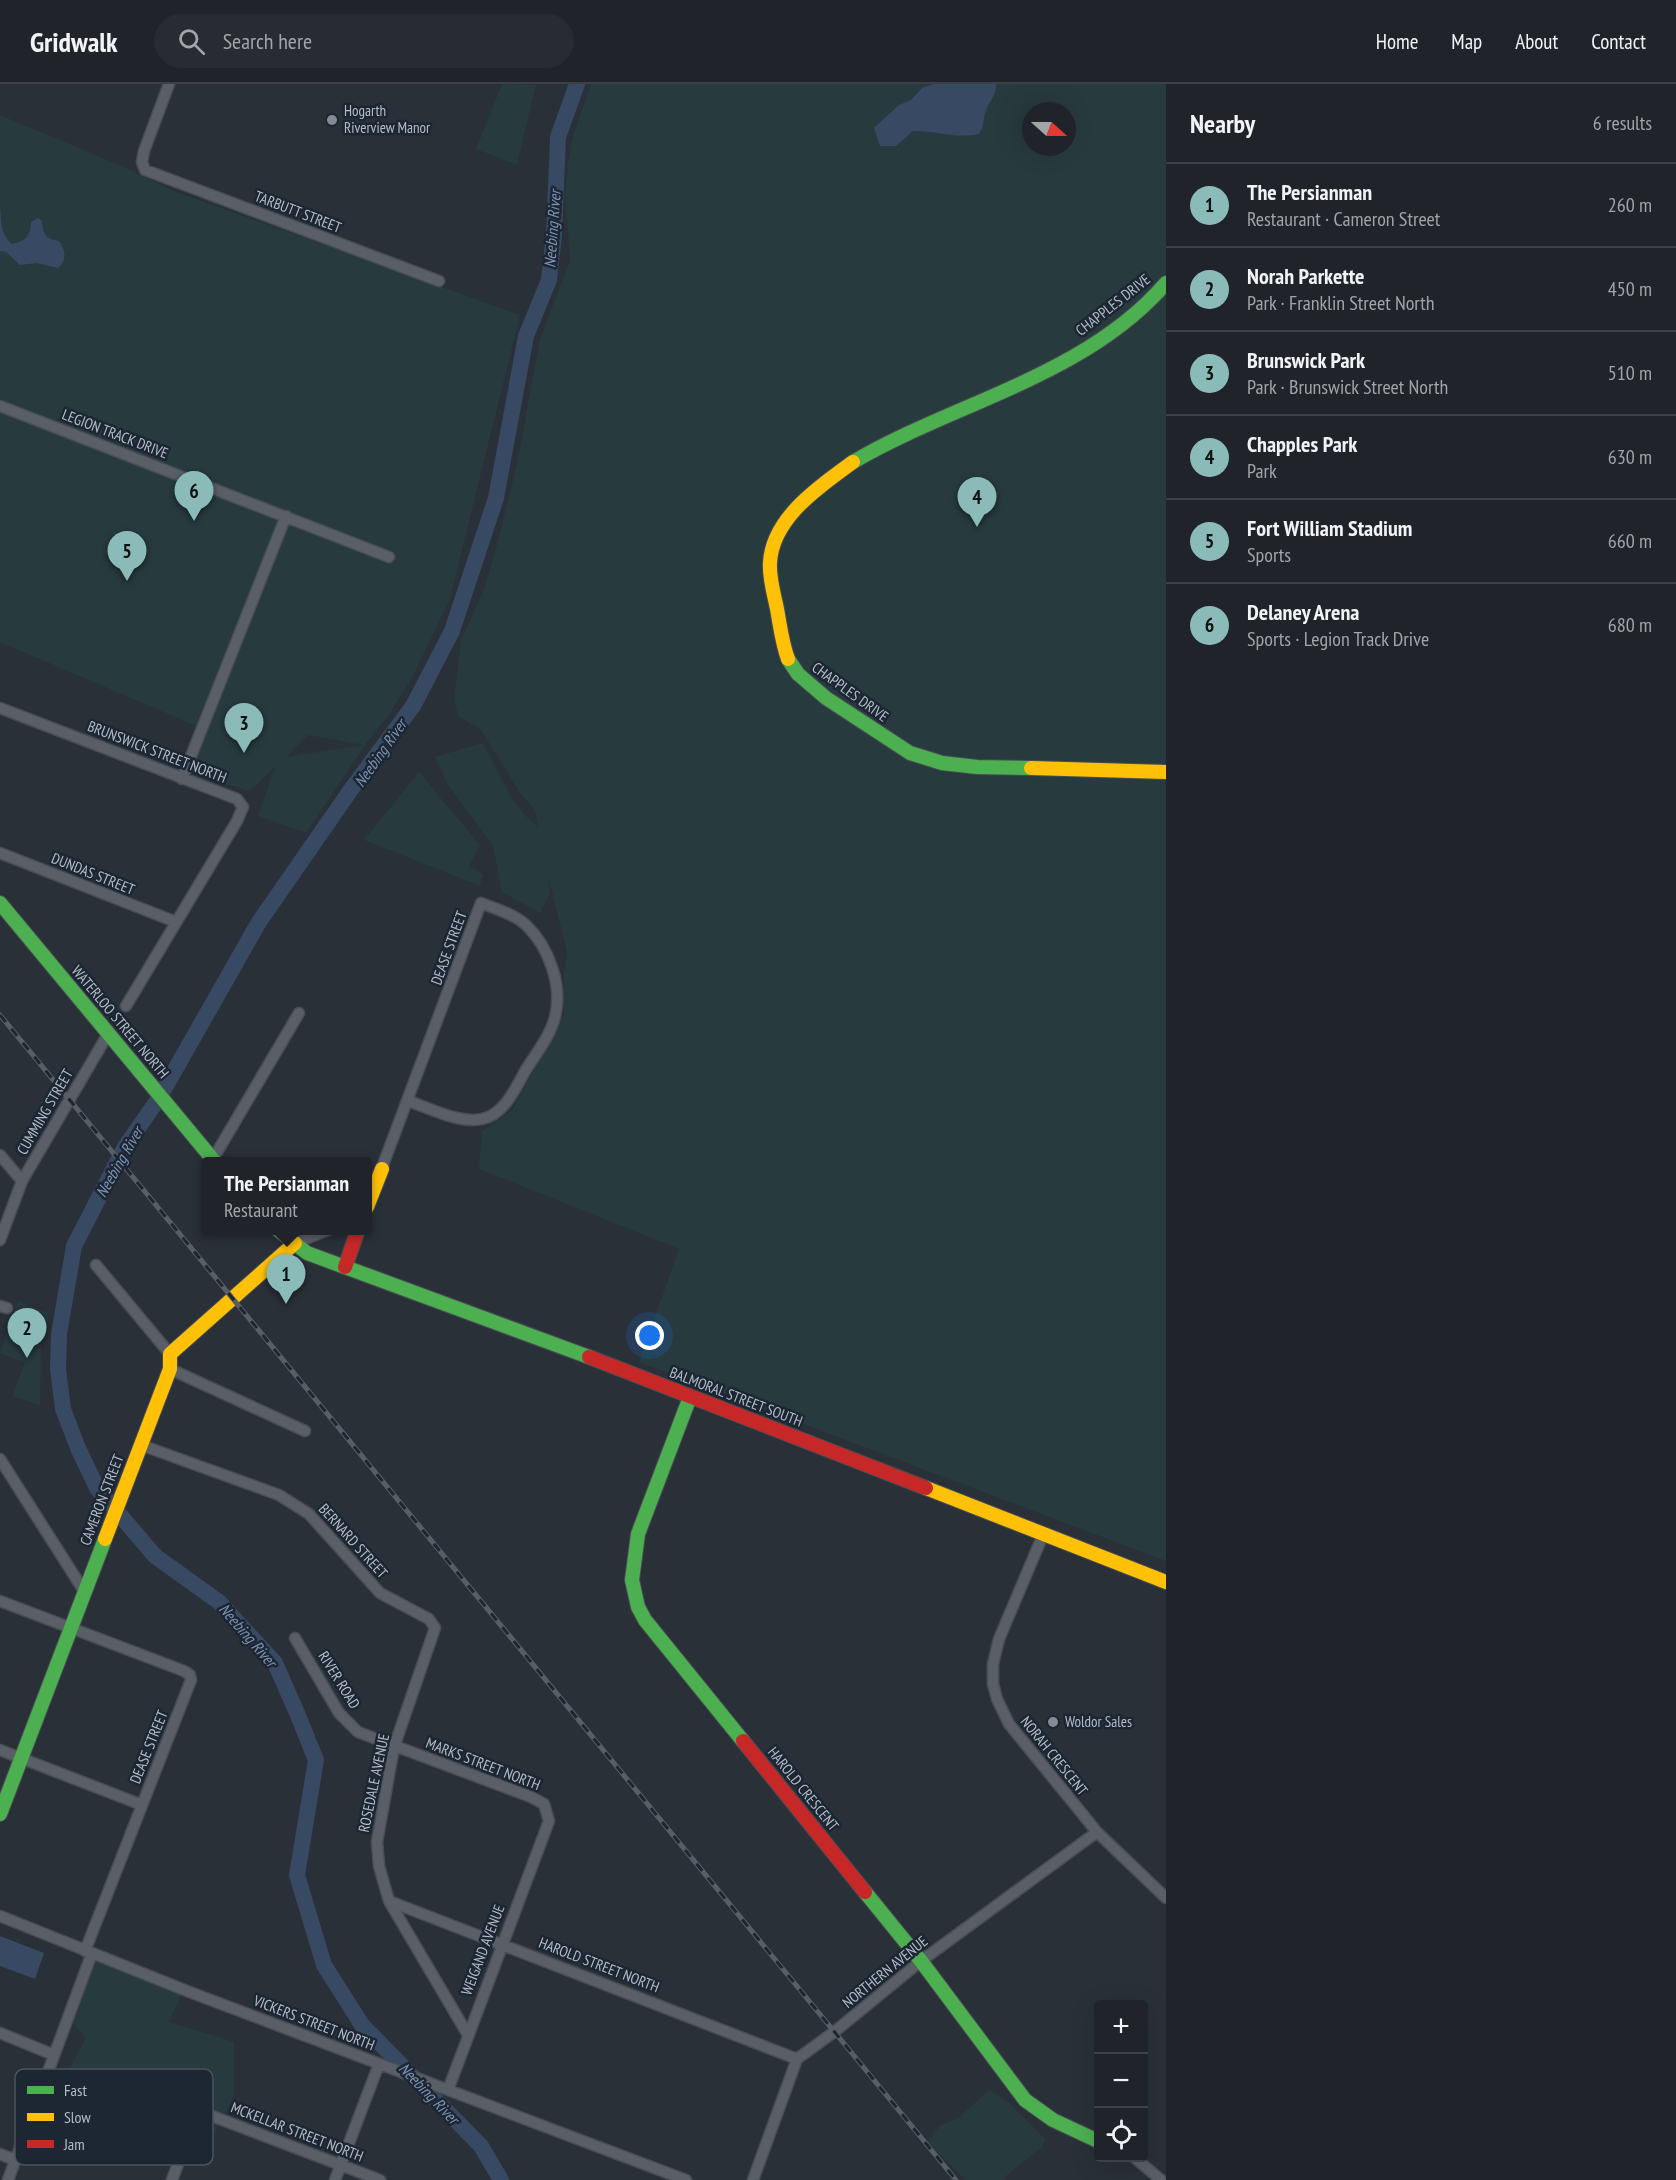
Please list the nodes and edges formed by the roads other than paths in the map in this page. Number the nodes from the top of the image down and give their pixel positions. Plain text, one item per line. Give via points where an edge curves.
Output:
1 (169, 84) edge
2 (439, 281) dead end
3 (1166, 283) edge
4 (0, 406) edge
5 (286, 516) junction
6 (389, 557) dead end
7 (0, 708) edge
8 (1166, 772) edge
9 (182, 779) junction
10 (0, 853) edge
11 (0, 903) edge
12 (176, 922) junction
13 (126, 1006) dead end
14 (299, 1013) dead end
15 (108, 1034) junction
16 (408, 1101) junction
17 (0, 1155) edge
18 (212, 1157) edge
19 (216, 1157) edge
20 (382, 1169) junction
21 (22, 1181) junction
22 (372, 1190) edge
23 (372, 1194) edge
24 (285, 1235) edge
25 (315, 1235) edge
26 (356, 1235) edge
27 (0, 1240) edge
28 (295, 1243) junction
29 (96, 1265) dead end
30 (345, 1267) junction
31 (170, 1354) junction
32 (170, 1369) junction
33 (690, 1397) junction
34 (305, 1431) dead end
35 (141, 1445) junction
36 (0, 1459) edge
37 (1043, 1535) junction
38 (1166, 1582) edge
39 (84, 1592) junction
40 (0, 1601) edge
41 (70, 1628) junction
42 (435, 1628) joint
43 (296, 1638) dead end
44 (394, 1748) junction
45 (0, 1750) edge
46 (21, 1758) junction
47 (142, 1805) junction
48 (0, 1814) edge
49 (549, 1821) joint
50 (1096, 1832) junction
51 (1166, 1898) edge
52 (389, 1901) junction
53 (0, 1916) edge
54 (501, 1944) junction
55 (89, 1952) junction
56 (921, 1961) junction
57 (0, 2033) edge
58 (468, 2035) junction
59 (54, 2055) junction
60 (798, 2059) junction
61 (383, 2065) junction
62 (49, 2069) edge
63 (448, 2090) junction
64 (213, 2116) edge
65 (1094, 2139) edge
66 (0, 2154) edge
67 (15, 2160) joint
68 (1141, 2162) edge
69 (340, 2164) junction
70 (178, 2165) edge
71 (8, 2180) edge
72 (172, 2180) edge
73 (334, 2180) edge
74 (380, 2180) edge
75 (686, 2180) edge
76 (753, 2180) edge
77 (1161, 2180) edge

1 - 2 street, TARBUTT STREET via 144,151 145,170
3 - 8 street, CHAPPLES DRIVE via 1149,301 1078,354 842,469 784,524 769,563 787,657 798,674 826,698 910,753 942,763 977,767
4 - 5 street, LEGION TRACK DRIVE
5 - 6 street, LEGION TRACK DRIVE
5 - 9 street
7 - 9 street, BRUNSWICK STREET NORTH
9 - 12 street, BRUNSWICK STREET NORTH via 237,799 243,807
10 - 12 street, DUNDAS STREET
11 - 15 street, WATERLOO STREET NORTH
12 - 13 street
14 - 19 street
15 - 18 street, WATERLOO STREET NORTH
15 - 21 street, CUMMING STREET
16 - 16 street, DEASE STREET via 461,1119 488,1118 505,1104 544,1040 555,1017 557,993 548,955 525,924 511,915 481,903
16 - 20 street, DEASE STREET
17 - 21 street
20 - 22 street, DEASE STREET
20 - 23 street
21 - 27 street, CUMMING STREET
24 - 28 street
25 - 28 street
26 - 30 street
28 - 30 street, BALMORAL STREET SOUTH via 307,1253
28 - 31 street
29 - 31 street
30 - 33 street, BALMORAL STREET SOUTH
31 - 32 street, CAMERON STREET
32 - 34 street
32 - 35 street, CAMERON STREET
33 - 37 street, BALMORAL STREET SOUTH
33 - 56 street, HAROLD CRESCENT via 638,1534 632,1580 638,1607
35 - 39 street, CAMERON STREET
35 - 42 street, BERNARD STREET via 279,1495 296,1505 309,1514 380,1593 429,1619
36 - 39 street
37 - 38 street, BALMORAL STREET SOUTH
37 - 50 street, NORAH CRESCENT via 999,1639 993,1684 1009,1724
39 - 41 street, CAMERON STREET
40 - 41 street
41 - 46 street, CAMERON STREET
41 - 47 street, DEASE STREET via 190,1675 191,1685
42 - 44 street, ROSEDALE AVENUE
43 - 44 street, RIVER ROAD via 351,1727
44 - 49 street, MARKS STREET NORTH via 531,1797 544,1804
44 - 52 street, ROSEDALE AVENUE via 377,1842
45 - 46 street
46 - 47 street
46 - 48 street, CAMERON STREET
47 - 55 street, DEASE STREET
49 - 54 street, WEIGAND AVENUE
50 - 51 street, NORAH CRESCENT
50 - 56 street, NORTHERN AVENUE
52 - 54 street, HAROLD STREET NORTH
52 - 58 street, ROSEDALE AVENUE
53 - 55 street, VICKERS STREET NORTH
54 - 58 street, WEIGAND AVENUE
54 - 60 street, HAROLD STREET NORTH
55 - 59 street, DEASE STREET
55 - 61 street, VICKERS STREET NORTH
56 - 60 street, NORTHERN AVENUE
56 - 65 street, HAROLD CRESCENT via 1025,2100 1053,2120
57 - 59 street
58 - 63 street, WEIGAND AVENUE
59 - 62 street, DEASE STREET
60 - 76 street
61 - 63 street, VICKERS STREET NORTH
61 - 69 street
63 - 75 street, VICKERS STREET NORTH
64 - 69 street, MCKELLAR STREET NORTH
66 - 67 street
67 - 71 street, DEASE STREET
68 - 77 street
69 - 73 street
69 - 74 street, MCKELLAR STREET NORTH
70 - 72 street, MCKELLAR STREET NORTH

